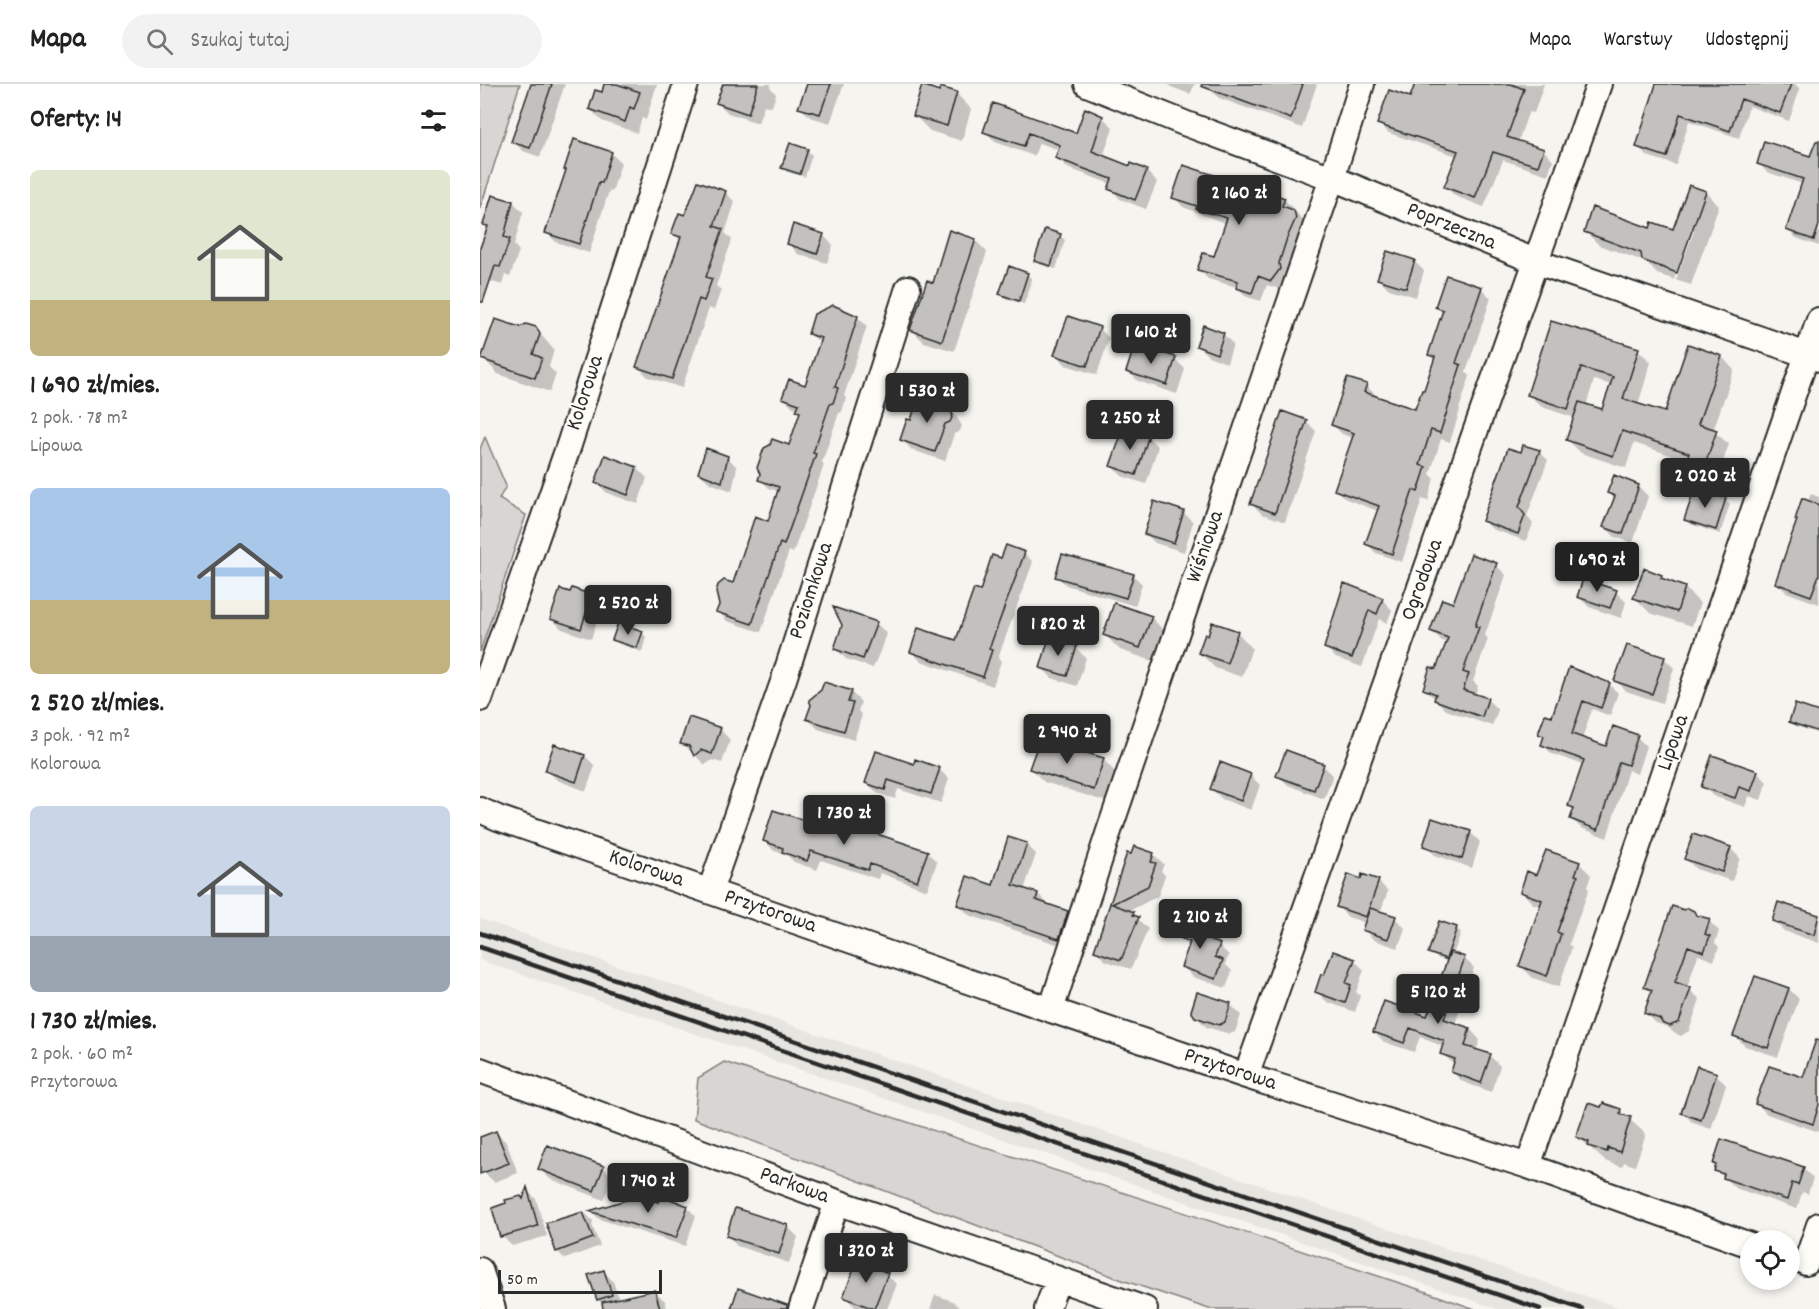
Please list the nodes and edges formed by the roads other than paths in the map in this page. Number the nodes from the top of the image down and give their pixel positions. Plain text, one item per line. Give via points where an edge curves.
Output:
1 (686, 84) edge
2 (1087, 84) edge
3 (1362, 84) edge
4 (1599, 84) edge
5 (1332, 178) junction
6 (1537, 262) junction
7 (908, 288) dead end
8 (1819, 320) edge
9 (1813, 356) edge
10 (480, 699) edge
11 (480, 810) edge
12 (710, 891) junction
13 (1051, 1010) junction
14 (480, 1070) edge
15 (1246, 1076) junction
16 (1528, 1166) junction
17 (837, 1202) junction
18 (1819, 1225) edge
19 (1740, 1241) edge
20 (1805, 1263) edge
21 (480, 1270) edge
22 (1058, 1279) junction
23 (493, 1309) edge
24 (801, 1309) edge
25 (1047, 1309) edge
26 (1145, 1309) edge

1 - 10 street, Kolorowa via 569,445
2 - 5 street, Poprzeczna
3 - 5 street, Wiśniowa
4 - 6 street, Ogrodowa
5 - 6 street, Poprzeczna
5 - 13 street, Wiśniowa
6 - 9 street, Poprzeczna
6 - 15 street, Ogrodowa
7 - 12 street, Poziomkowa via 784,679
8 - 9 street, Lipowa
9 - 16 street, Lipowa
11 - 12 street, Kolorowa
12 - 13 street, Przytorowa
13 - 15 street, Przytorowa
14 - 17 street, Parkowa
15 - 16 street, Przytorowa
16 - 19 street, Przytorowa
17 - 22 street, Parkowa
17 - 24 street
18 - 20 street
21 - 23 street
22 - 25 street
22 - 26 street, Parkowa

